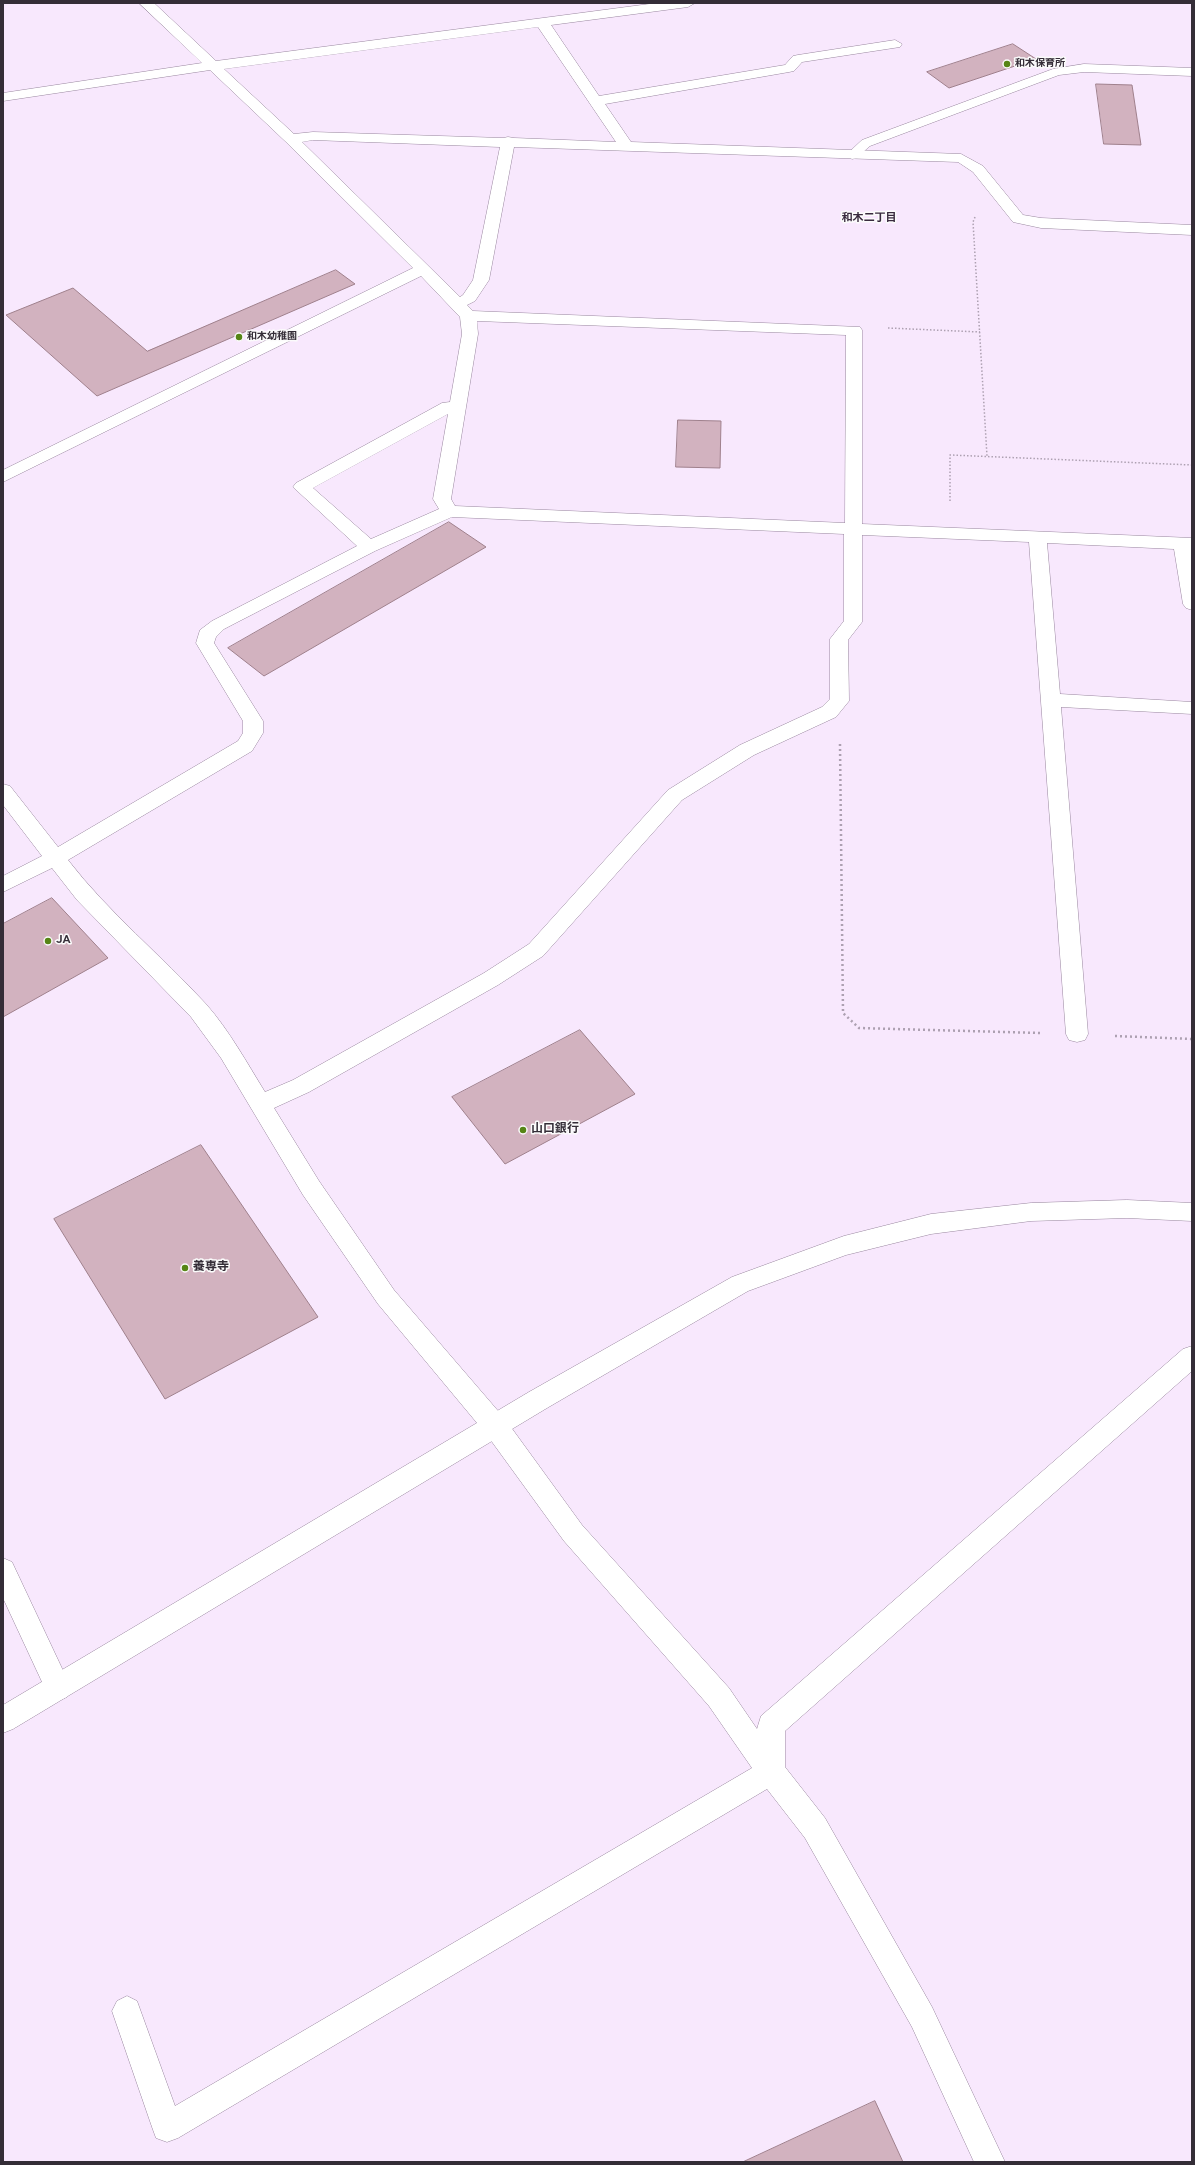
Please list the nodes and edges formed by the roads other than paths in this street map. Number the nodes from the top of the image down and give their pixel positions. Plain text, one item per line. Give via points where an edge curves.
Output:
1 (146, 3) edge
2 (688, 3) edge
3 (542, 22) junction
4 (895, 44) dead end
5 (212, 66) junction
6 (1192, 72) edge
7 (3, 97) edge
8 (595, 101) junction
9 (291, 139) junction
10 (508, 141) junction
11 (627, 146) junction
12 (852, 154) junction
13 (1192, 230) edge
14 (423, 269) junction
15 (463, 310) junction
16 (458, 407) junction
17 (3, 477) edge
18 (449, 510) junction
19 (853, 530) junction
20 (1038, 538) junction
21 (1187, 544) edge
22 (369, 547) junction
23 (1192, 604) edge
24 (1052, 700) junction
25 (1192, 708) edge
26 (3, 791) edge
27 (55, 858) junction
28 (3, 885) edge
29 (1077, 1034) road end
30 (260, 1104) junction
31 (1192, 1212) edge
32 (1192, 1356) edge
33 (496, 1427) junction
34 (3, 1570) edge
35 (58, 1688) junction
36 (3, 1720) edge
37 (771, 1772) junction
38 (127, 2011) dead end
39 (990, 2162) edge

1 - 5 street
2 - 3 street via 562,14
3 - 5 street
3 - 8 street
4 - 8 street via 798,59 789,68
5 - 7 street
5 - 9 street
6 - 12 lane via 1084,68 1057,72 866,143
8 - 11 street
9 - 10 street via 313,136
9 - 14 street
10 - 11 street
10 - 15 street via 482,280
11 - 12 street
12 - 13 street via 961,158 978,169 1018,219 1041,224
14 - 15 street
14 - 17 street
15 - 16 street via 470,334
15 - 19 street via 854,330
16 - 18 street via 442,499
16 - 22 street via 448,407 302,487
18 - 19 street
18 - 22 street via 438,518
19 - 20 street
19 - 30 street via 853,622 839,639 840,701 829,712 747,750 675,795 536,950 491,979 308,1082
20 - 21 street
20 - 24 street
21 - 23 street
22 - 27 street via 218,625 207,634 205,643 253,721 252,733 245,746
24 - 25 street
24 - 29 street
26 - 27 street
27 - 28 street
27 - 30 street via 84,894 199,1011 229,1052
30 - 33 street via 310,1188 386,1297
31 - 33 street via 1127,1209 1031,1212 931,1224 844,1246 740,1284 538,1400
32 - 37 street via 771,1725
33 - 35 street
33 - 37 street via 573,1533 719,1697
34 - 35 street
35 - 36 street
37 - 38 street via 167,2127
37 - 39 street via 815,1828 922,2017

